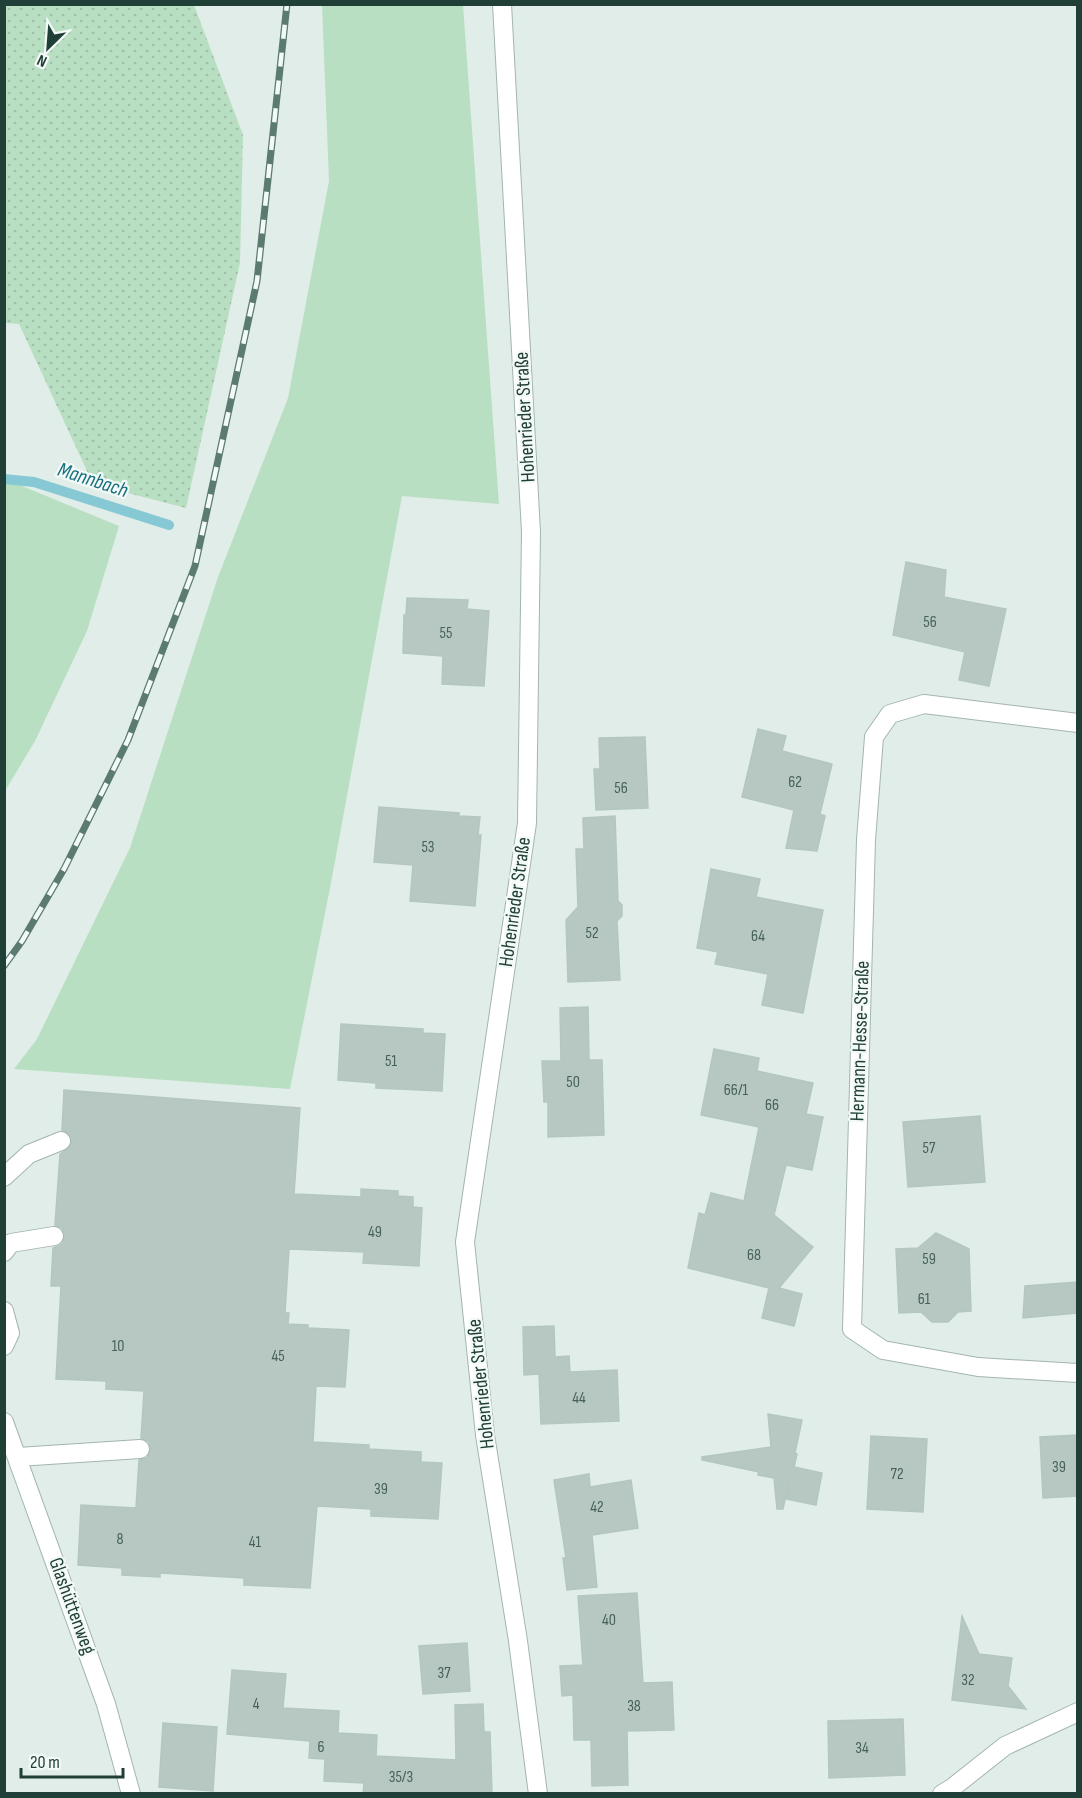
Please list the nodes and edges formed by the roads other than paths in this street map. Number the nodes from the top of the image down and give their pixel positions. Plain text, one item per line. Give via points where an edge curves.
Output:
1 (502, 4) edge
2 (1077, 723) edge
3 (61, 1141) dead end
4 (4, 1177) edge
5 (54, 1236) dead end
6 (4, 1252) edge
7 (4, 1311) edge
8 (4, 1346) edge
9 (1077, 1373) edge
10 (4, 1422) edge
11 (140, 1449) dead end
12 (18, 1456) junction
13 (1077, 1712) edge
14 (949, 1792) edge
15 (131, 1794) edge
16 (538, 1794) edge

1 - 16 street, Hohenrieder Straße via 531,532 527,823 465,1242 485,1435
2 - 9 street, Hermann-Hesse-Straße via 924,704 890,714 874,737 866,840 852,1329 883,1350 893,1352 978,1367
3 - 4 street via 29,1154
5 - 6 street via 11,1243
7 - 8 street via 10,1333
10 - 12 street, Glashüttenweg
11 - 12 street
12 - 15 street, Glashüttenweg via 106,1704
13 - 14 street via 1005,1746

